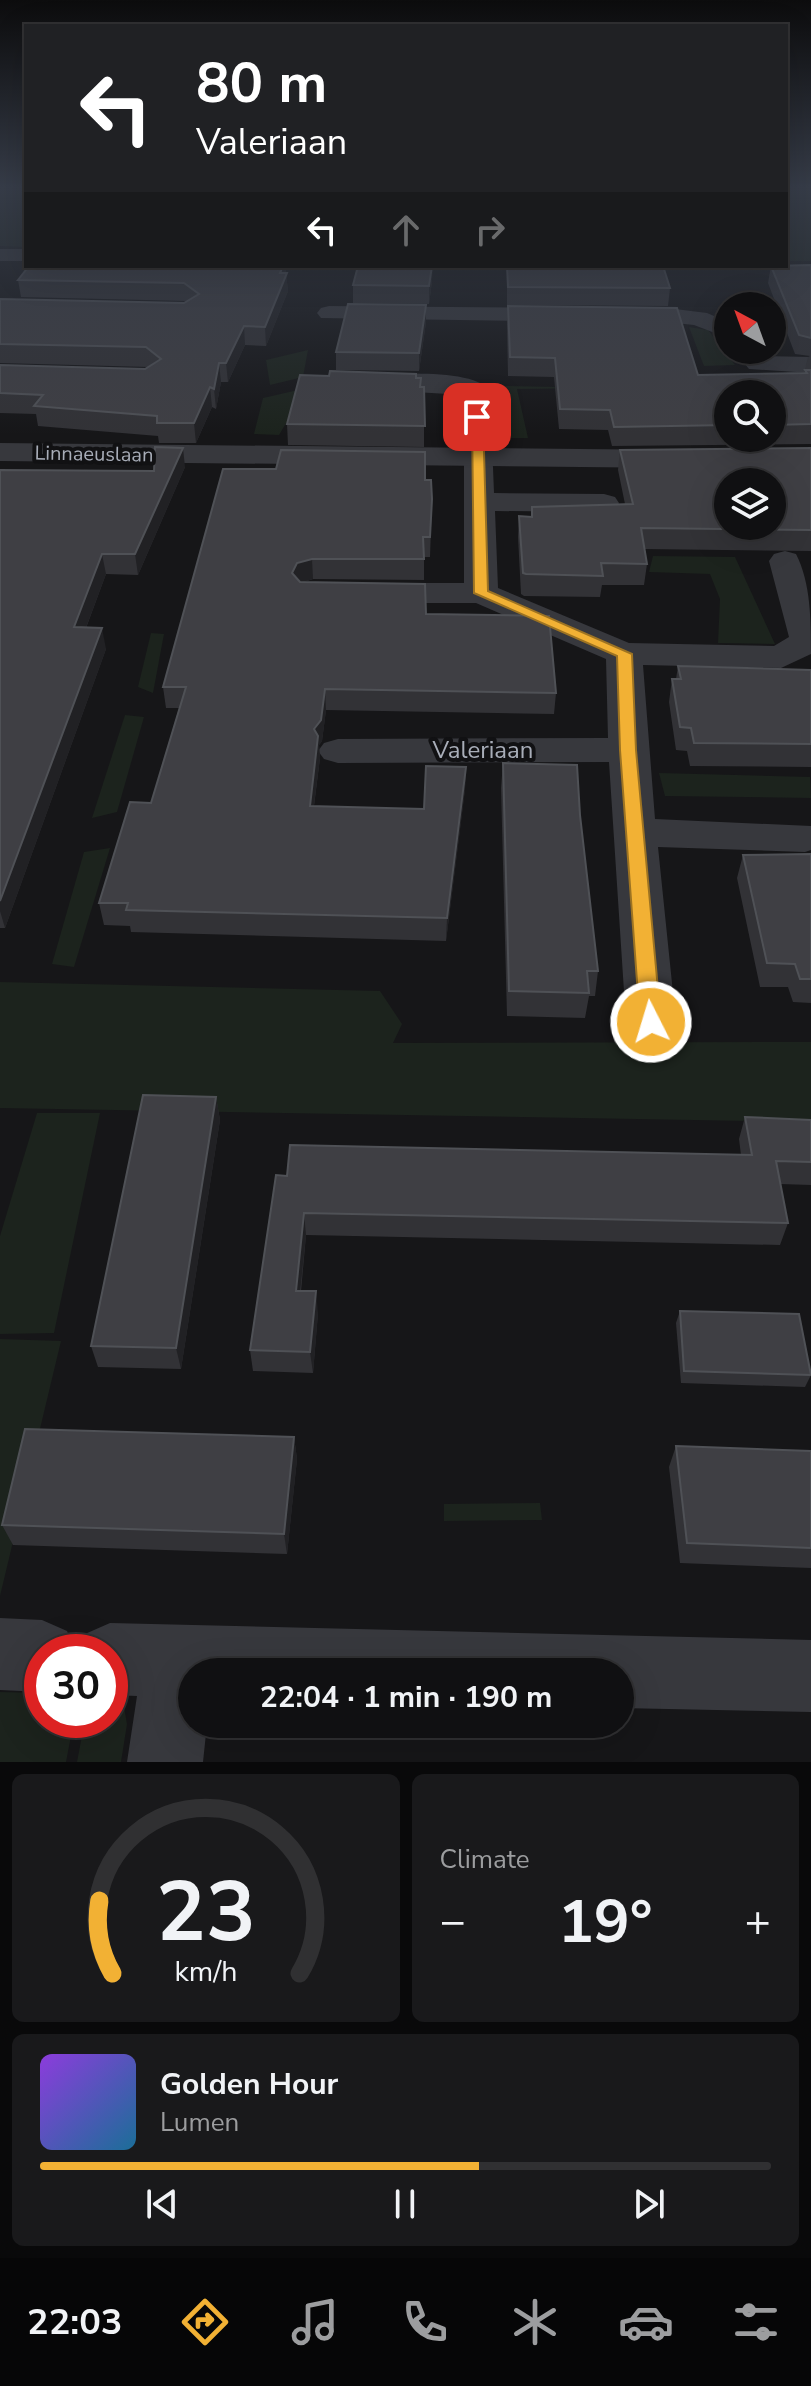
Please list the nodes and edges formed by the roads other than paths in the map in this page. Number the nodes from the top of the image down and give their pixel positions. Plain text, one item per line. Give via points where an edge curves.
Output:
1 (329, 313) dead end
2 (444, 315) junction
3 (714, 325) edge
4 (444, 361) junction
5 (786, 362) edge
6 (811, 365) edge
7 (328, 381) edge
8 (0, 452) edge
9 (705, 459) edge
10 (477, 460) junction
11 (478, 502) junction
12 (604, 503) edge
13 (785, 561) dead end
14 (344, 592) edge
15 (481, 593) junction
16 (624, 654) junction
17 (628, 750) junction
18 (338, 751) dead end
19 (635, 832) junction
20 (805, 838) dead end
21 (651, 1022) dead end
22 (0, 1654) edge
23 (24, 1655) edge
24 (144, 1660) edge
25 (811, 1676) edge
26 (165, 1762) edge

1 - 2 street
2 - 3 street via 675,316
2 - 4 street
4 - 7 street
4 - 10 street via 460,384 477,391
5 - 6 street
8 - 10 street, Linnaeuslaan
9 - 10 street, Linnaeuslaan
10 - 11 street
11 - 12 street
11 - 15 street
13 - 16 street via 808,641 781,657
14 - 15 street
15 - 16 street
16 - 17 street
17 - 18 street, Valeriaan
17 - 19 street
19 - 20 street
19 - 21 street
22 - 23 street
24 - 25 street
24 - 26 street

